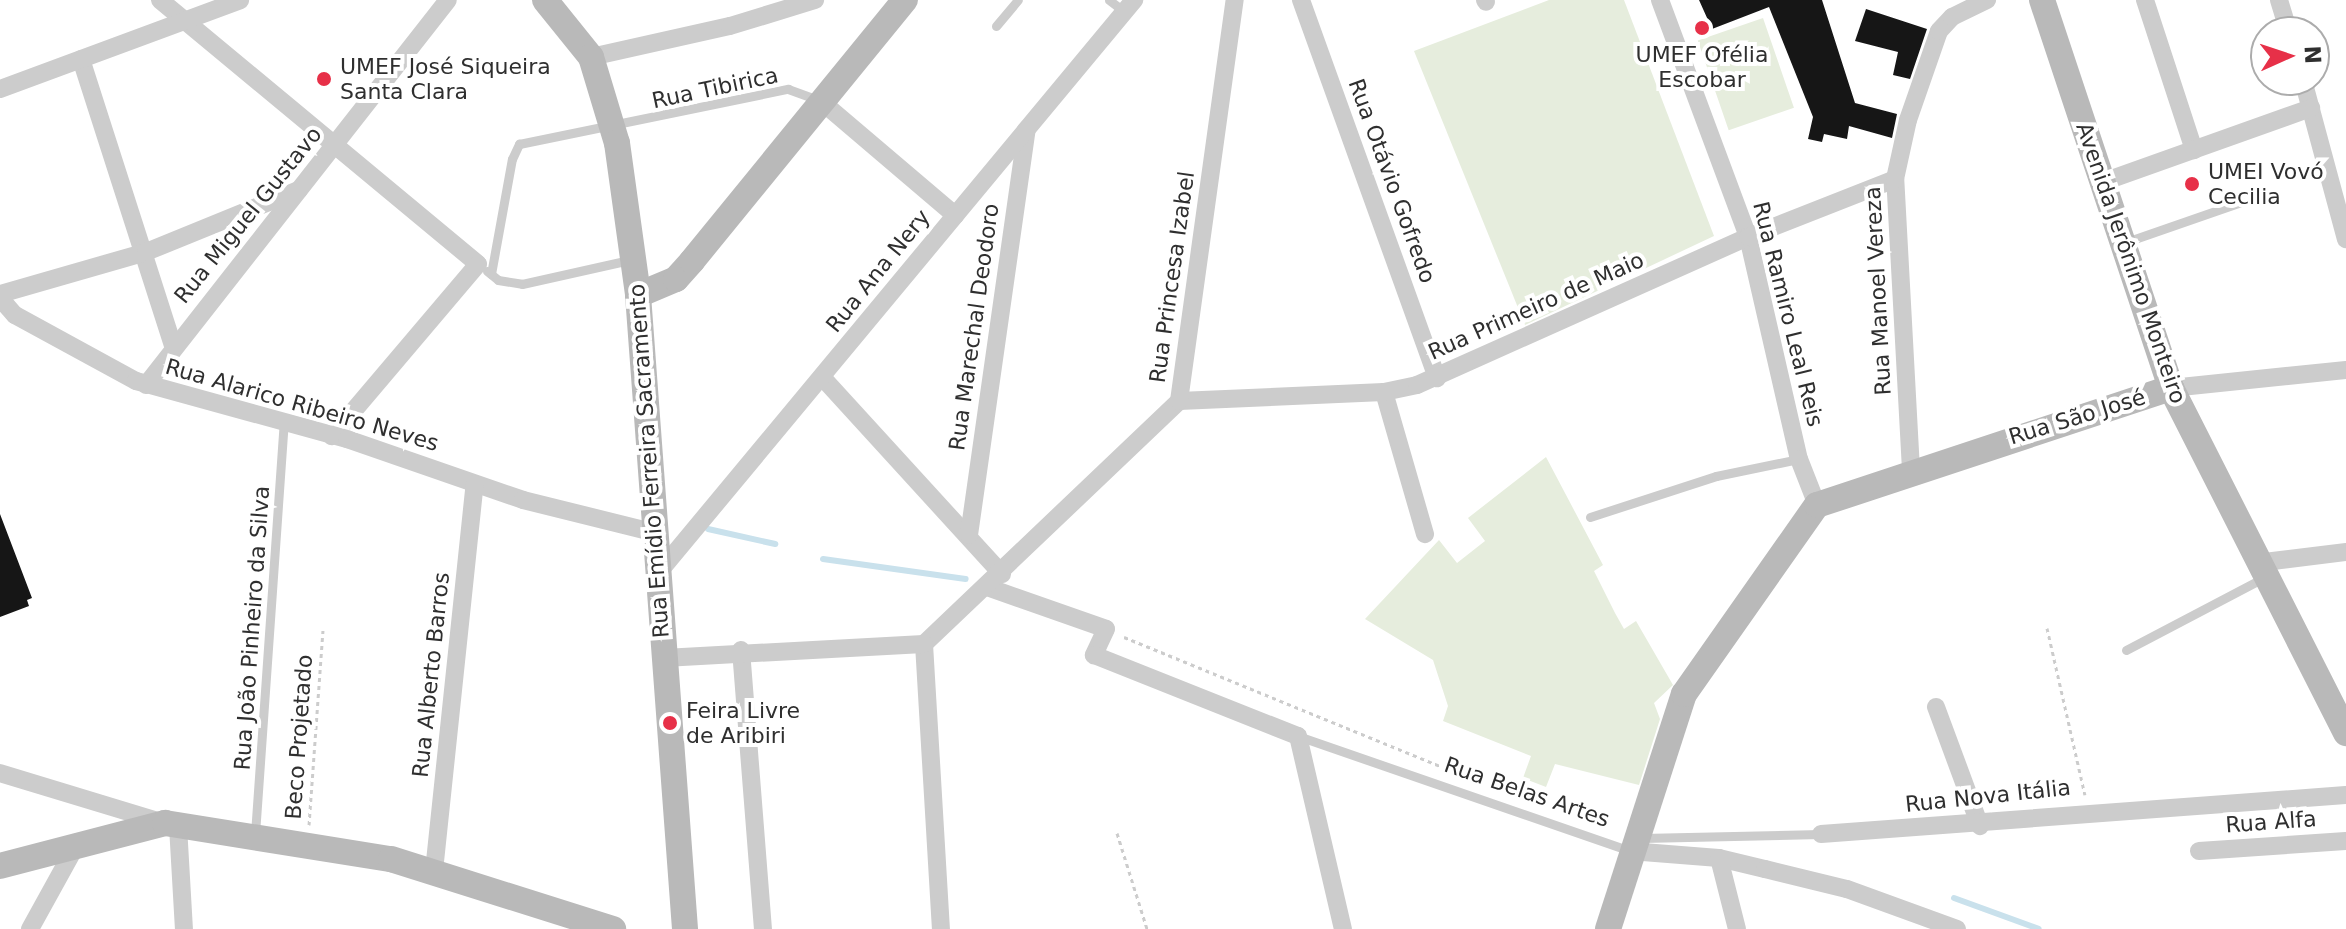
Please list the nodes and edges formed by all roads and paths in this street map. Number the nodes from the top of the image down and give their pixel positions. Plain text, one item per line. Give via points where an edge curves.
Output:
1 (160, 0) edge
2 (240, 0) edge
3 (448, 0) edge
4 (815, 0) edge
5 (905, 0) edge
6 (1018, 0) edge
7 (1109, 0) edge
8 (1235, 0) edge
9 (1301, 0) edge
10 (1660, 0) edge
11 (1987, 0) edge
12 (2042, 0) edge
13 (2145, 0) edge
14 (552, 3) edge
15 (1130, 6) edge
16 (184, 23) junction
17 (996, 26) dead end
18 (591, 57) junction
19 (81, 59) junction
20 (0, 89) edge
21 (2308, 96) edge
22 (822, 102) junction
23 (2311, 108) junction
24 (1027, 126) junction
25 (614, 128) junction
26 (334, 149) junction
27 (2194, 150) junction
28 (1895, 179) junction
29 (2103, 182) junction
30 (301, 189) junction
31 (2241, 202) dead end
32 (955, 215) junction
33 (1748, 237) junction
34 (2346, 239) edge
35 (2123, 243) junction
36 (146, 252) junction
37 (633, 259) junction
38 (484, 269) junction
39 (638, 295) junction
40 (0, 296) edge
41 (173, 345) junction
42 (2346, 370) edge
43 (822, 377) junction
44 (1437, 378) junction
45 (146, 385) junction
46 (2171, 388) junction
47 (1384, 392) junction
48 (1179, 401) junction
49 (284, 422) junction
50 (332, 436) junction
51 (1799, 459) junction
52 (1911, 470) junction
53 (475, 484) junction
54 (1817, 505) junction
55 (1590, 517) dead end
56 (656, 533) junction
57 (1425, 534) dead end
58 (969, 535) junction
59 (2346, 552) edge
60 (2259, 570) junction
61 (659, 572) junction
62 (1002, 574) junction
63 (987, 587) junction
64 (2047, 628) dead end
65 (1106, 629) junction
66 (323, 631) dead end
67 (924, 644) junction
68 (741, 650) junction
69 (2126, 650) dead end
70 (664, 658) junction
71 (1936, 707) dead end
72 (2346, 732) edge
73 (1298, 736) junction
74 (0, 773) edge
75 (1484, 784) dead end
76 (2346, 795) edge
77 (2089, 810) junction
78 (172, 824) junction
79 (1980, 826) junction
80 (1117, 833) dead end
81 (1821, 834) joint
82 (255, 837) junction
83 (2346, 841) edge
84 (77, 844) junction
85 (307, 844) junction
86 (1632, 845) junction
87 (2199, 851) dead end
88 (1719, 858) junction
89 (0, 866) edge
90 (434, 871) junction
91 (30, 929) edge
92 (184, 929) edge
93 (613, 929) edge
94 (685, 929) edge
95 (763, 929) edge
96 (941, 929) edge
97 (1147, 929) edge
98 (1343, 929) edge
99 (1608, 929) edge
100 (1737, 929) edge
101 (1957, 929) edge

1 - 16 street
2 - 16 street
3 - 26 street, Rua Miguel Gustavo
4 - 18 street via 730,26
5 - 22 street
6 - 17 lane
7 - 15 lane
8 - 48 street, Rua Princesa Izabel
9 - 44 street, Rua Otávio Gofredo
10 - 33 street, Rua Ramiro Leal Reis
11 - 28 street, Rua Manoel Vereza via 1960,11 1939,31 1908,120
12 - 29 street, Avenida Jerônimo Monteiro
13 - 27 street
14 - 18 street, Rua Emídio Ferreira Sacramento
15 - 24 street, Rua Ana Nery
16 - 19 street
16 - 26 street
18 - 25 street, Rua Emídio Ferreira Sacramento
19 - 20 street
19 - 36 street
21 - 23 street
22 - 25 lane, Rua Tibirica via 788,89
22 - 32 street
22 - 39 street via 676,279
23 - 27 street
23 - 34 street
24 - 32 street, Rua Ana Nery
24 - 58 street, Rua Marechal Deodoro
25 - 37 street, Rua Emídio Ferreira Sacramento
25 - 38 lane, Rua Tibirica via 527,141 515,148
26 - 30 street, Rua Miguel Gustavo
26 - 38 street
27 - 29 street
28 - 33 street, Rua Primeiro de Maio
28 - 52 street, Rua Manoel Vereza
29 - 35 street, Avenida Jerônimo Monteiro
30 - 36 street
30 - 41 street, Rua Miguel Gustavo
31 - 35 lane
32 - 43 street, Rua Ana Nery
33 - 44 street, Rua Primeiro de Maio
33 - 51 street, Rua Ramiro Leal Reis
35 - 46 street, Avenida Jerônimo Monteiro
36 - 40 street
36 - 41 street
37 - 38 lane via 522,284
37 - 39 street, Rua Emídio Ferreira Sacramento
38 - 50 street
39 - 56 street, Rua Emídio Ferreira Sacramento
40 - 45 street, Rua Alarico Ribeiro Neves via 15,315
41 - 45 street, Rua Miguel Gustavo
42 - 46 street, Rua São José
43 - 58 street
43 - 61 street, Rua Ana Nery
44 - 47 street, Rua Primeiro de Maio
45 - 49 street, Rua Alarico Ribeiro Neves
46 - 52 street, Rua São José
46 - 60 street, Avenida Jerônimo Monteiro
47 - 48 street, Rua Primeiro de Maio
47 - 57 street
48 - 62 street, Rua Princesa Izabel
49 - 50 street, Rua Alarico Ribeiro Neves
49 - 82 lane, Rua João Pinheiro da Silva
50 - 53 street, Rua Alarico Ribeiro Neves
51 - 54 street, Rua Ramiro Leal Reis
51 - 55 lane via 1716,476
52 - 54 street, Rua São José
53 - 56 street, Rua Alarico Ribeiro Neves
53 - 90 street, Rua Alberto Barros
54 - 86 street via 1684,694
56 - 61 street, Rua Emídio Ferreira Sacramento
58 - 62 street
59 - 60 street
60 - 69 lane
60 - 72 street, Avenida Jerônimo Monteiro
61 - 70 street, Rua Emídio Ferreira Sacramento
62 - 63 street, Rua Princesa Izabel
63 - 65 street
63 - 67 street, Rua Princesa Izabel
64 - 77 path
65 - 73 street, Rua Belas Artes via 1094,655
65 - 75 path, Rua Belas Artes
66 - 85 path, Beco Projetado
67 - 68 street
67 - 96 street
68 - 70 street
68 - 95 street
70 - 94 street, Rua Emídio Ferreira Sacramento
71 - 79 street
73 - 86 lane, Rua Belas Artes
73 - 98 street
74 - 78 street
76 - 77 street, Rua Nova Itália
77 - 79 street, Rua Nova Itália
78 - 82 street
78 - 84 street
78 - 92 street
79 - 81 street, Rua Nova Itália
80 - 97 path
81 - 86 lane, Rua Nova Itália
82 - 85 street
83 - 87 street, Rua Alfa
84 - 89 street
84 - 91 street
85 - 90 street
86 - 88 street, Rua Belas Artes
86 - 99 street
88 - 100 street
88 - 101 street, Rua Belas Artes via 1847,889
90 - 93 street

